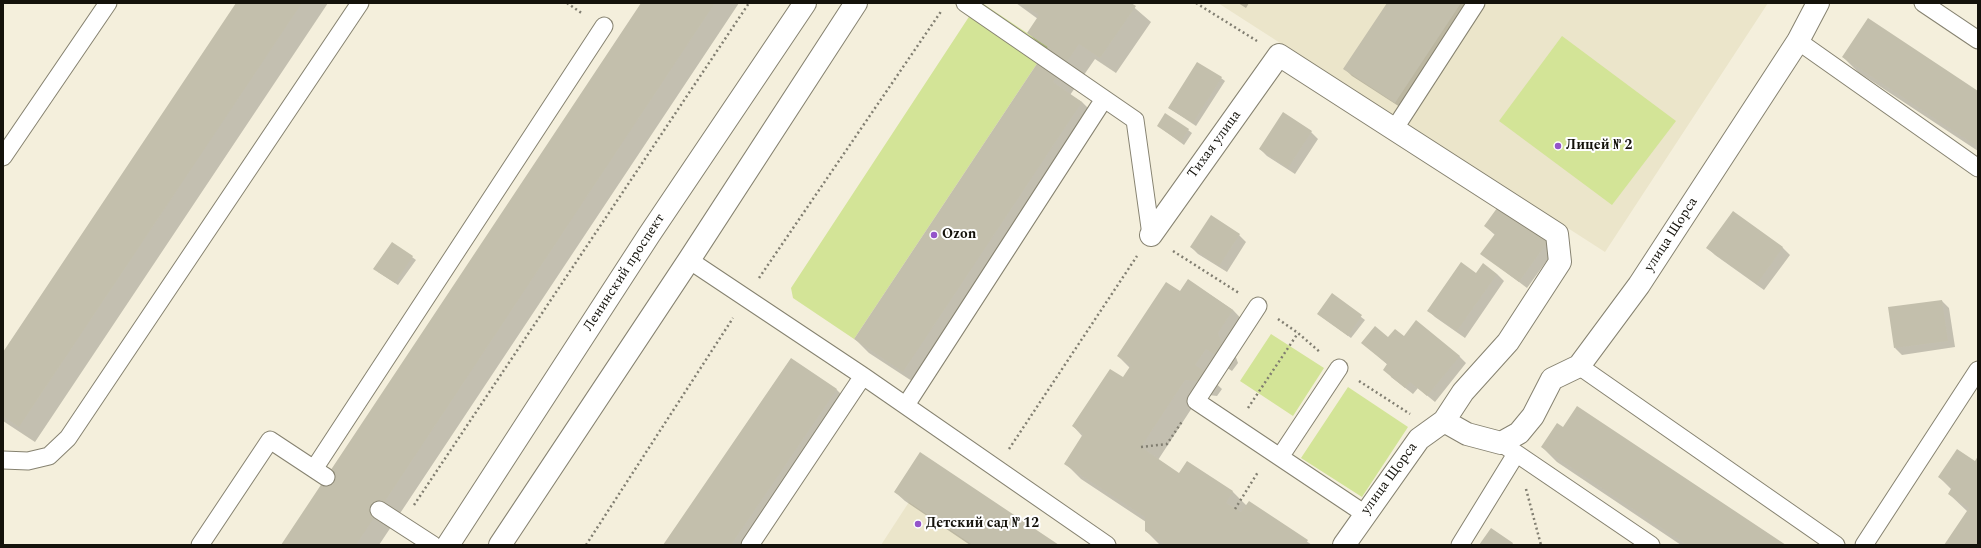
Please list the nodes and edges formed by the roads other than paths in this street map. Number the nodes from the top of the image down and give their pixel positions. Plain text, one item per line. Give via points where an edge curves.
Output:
1 (108, 3) edge
2 (360, 3) edge
3 (805, 3) edge
4 (856, 3) edge
5 (965, 3) edge
6 (1476, 3) edge
7 (1818, 3) edge
8 (1923, 3) edge
9 (596, 22) road end
10 (1978, 40) edge
11 (1798, 41) junction
12 (1104, 99) junction
13 (27, 122) junction
14 (1395, 128) junction
15 (3, 145) edge
16 (3, 158) edge
17 (1978, 168) edge
18 (1151, 234) joint
19 (689, 260) junction
20 (1258, 306) road end
21 (1579, 366) junction
22 (1339, 368) road end
23 (1978, 370) edge
24 (863, 376) junction
25 (906, 405) junction
26 (1438, 425) junction
27 (1508, 448) junction
28 (1276, 454) junction
29 (3, 460) edge
30 (379, 510) dead end
31 (1365, 514) junction
32 (200, 545) edge
33 (433, 545) edge
34 (448, 545) edge
35 (500, 545) edge
36 (750, 545) edge
37 (1107, 545) edge
38 (1344, 545) edge
39 (1460, 545) edge
40 (1650, 545) edge
41 (1836, 545) edge
42 (1864, 545) edge

1 - 13 lane
2 - 29 lane via 68,438 49,456 28,461
3 - 34 street, Ленинский проспект via 649,235
4 - 19 street
5 - 12 lane
6 - 14 lane
7 - 11 street, улица Щорса
8 - 10 lane
9 - 32 lane via 320,473 270,440
11 - 17 lane
11 - 21 street, улица Щорса via 1639,285
12 - 18 lane via 1135,120
12 - 25 lane
13 - 15 lane
13 - 16 lane
14 - 18 street, Тихая улица via 1280,55
14 - 26 street, улица Щорса via 1557,234 1560,262 1508,342 1463,392
19 - 24 lane
19 - 35 street
20 - 28 lane via 1196,401
21 - 27 street, улица Щорса via 1552,379 1533,416
21 - 41 lane
22 - 28 lane
23 - 42 lane
24 - 25 lane
24 - 36 lane
25 - 37 lane
26 - 27 street
26 - 31 street, улица Щорса via 1419,439
27 - 39 lane
27 - 40 lane
28 - 31 lane
30 - 33 lane
31 - 38 street, улица Щорса

